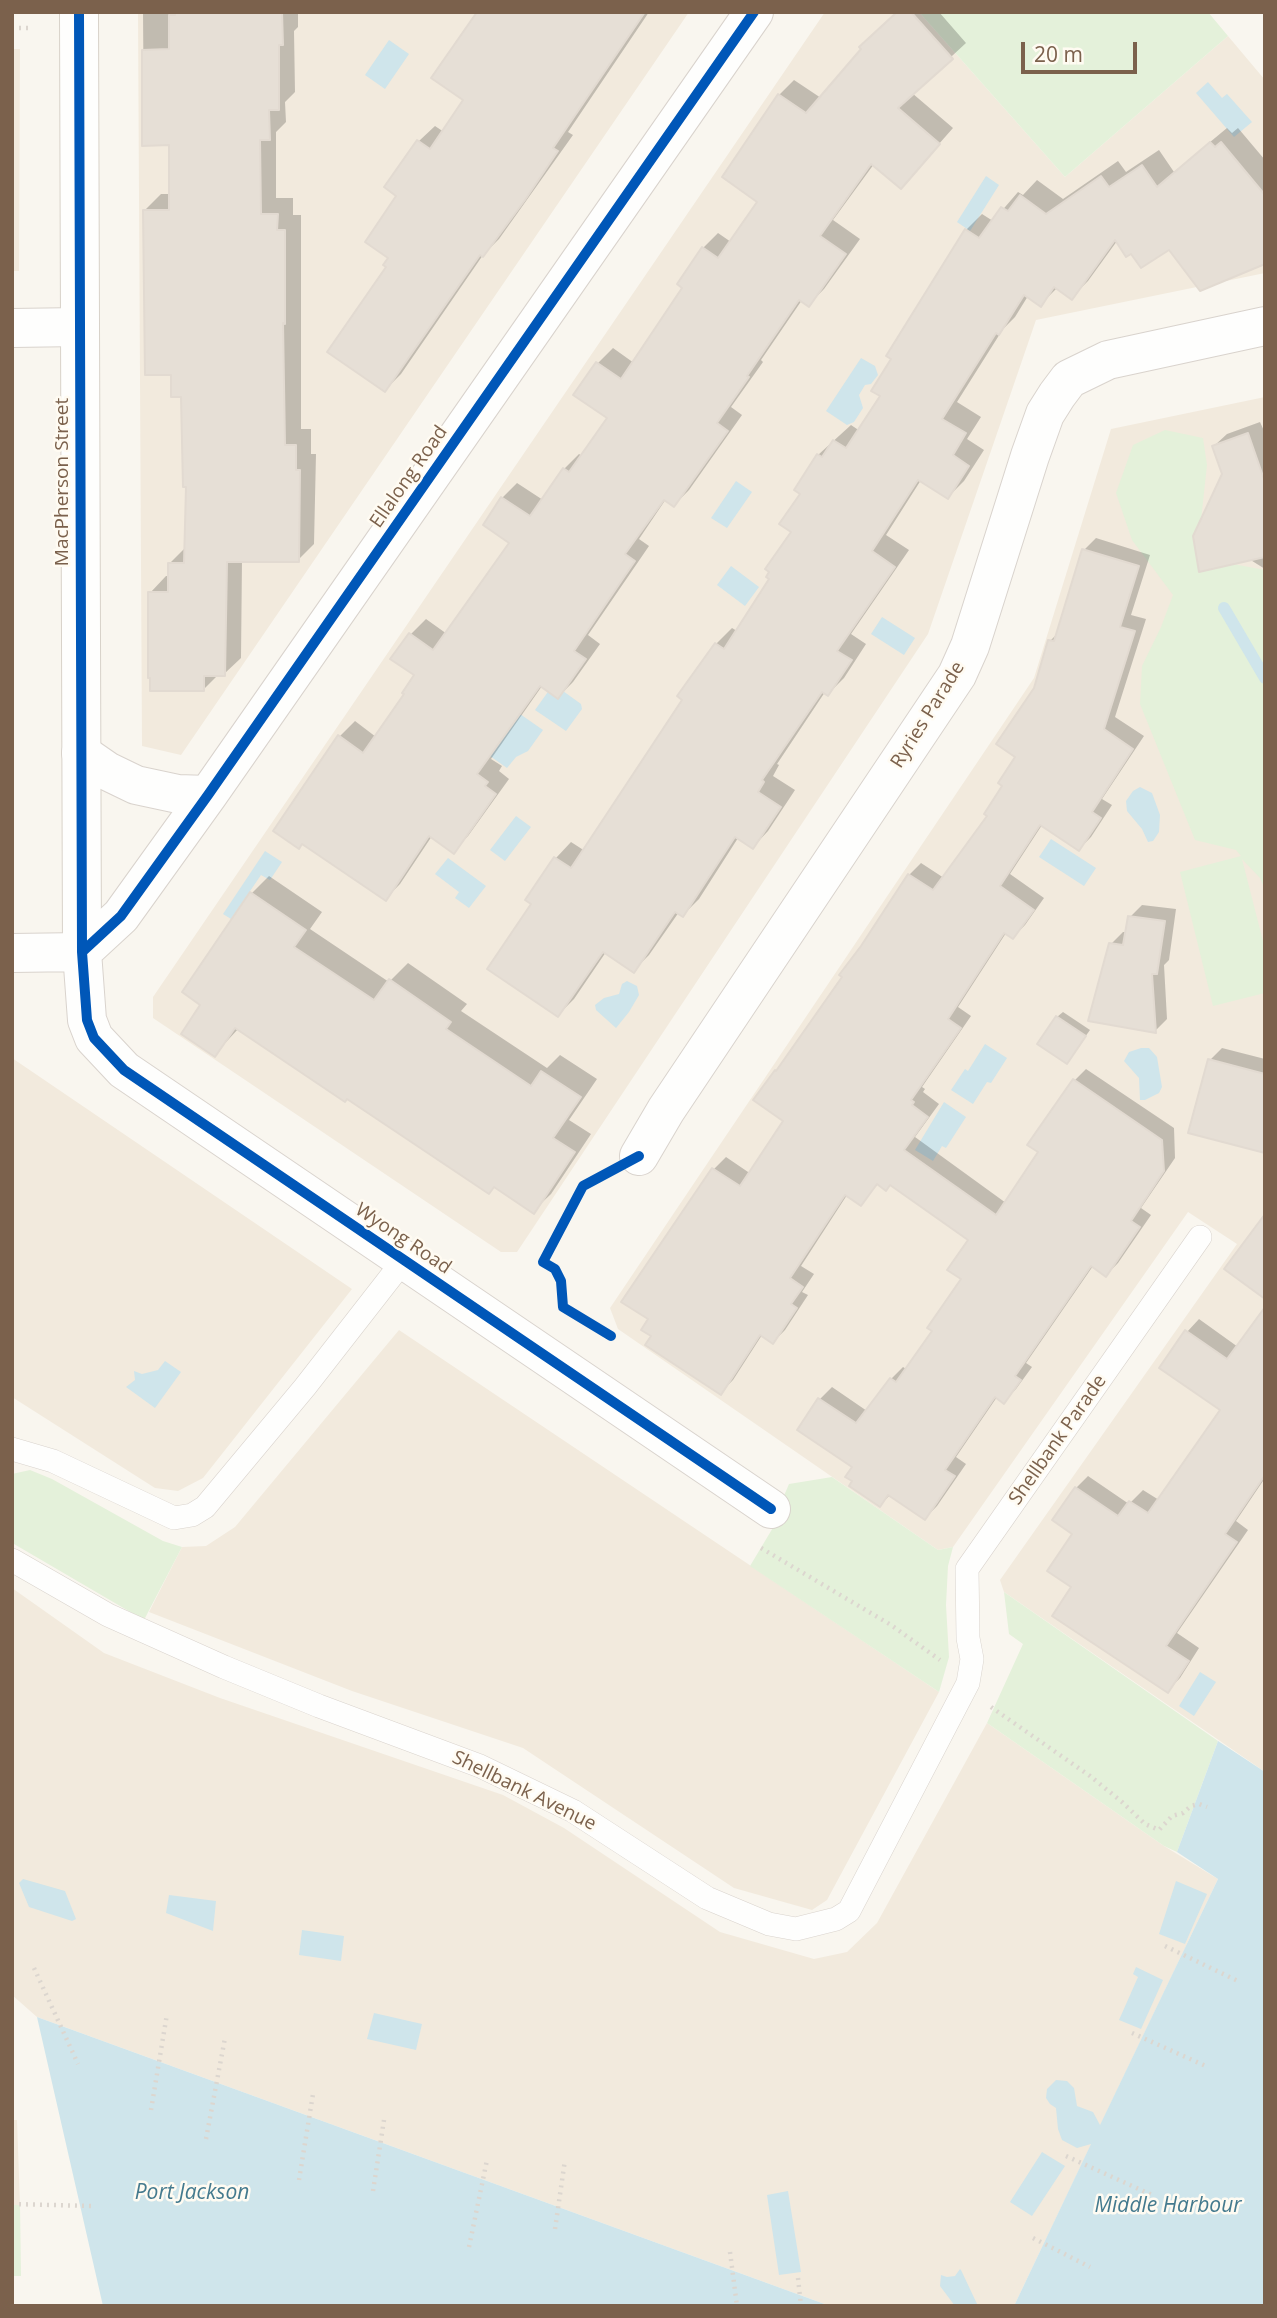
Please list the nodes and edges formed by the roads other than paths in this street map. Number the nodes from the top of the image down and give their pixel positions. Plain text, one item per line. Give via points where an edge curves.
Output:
1 (79, 12) edge
2 (754, 12) edge
3 (1265, 326) edge
4 (80, 327) junction
5 (12, 328) edge
6 (82, 753) junction
7 (208, 795) junction
8 (12, 953) edge
9 (82, 953) junction
10 (639, 1156) dead end
11 (1200, 1237) dead end
12 (404, 1260) junction
13 (12, 1449) edge
14 (771, 1509) dead end
15 (12, 1560) edge
16 (972, 1659) joint

1 - 4 street, MacPherson Street
2 - 7 street, Ellalong Road
3 - 10 street, Ryries Parade via 1108,360 1069,379 1045,414 957,674
4 - 5 street
4 - 6 street, MacPherson Street
6 - 7 street via 136,785
6 - 9 street, MacPherson Street
7 - 9 street, Ellalong Road via 121,916
8 - 9 street
9 - 12 street, Wyong Road via 87,1020 94,1038 124,1070
11 - 16 lane, Shellbank Parade via 967,1569
12 - 13 lane via 205,1507 192,1515 174,1518 53,1461
12 - 14 street, Wyong Road
15 - 16 lane, Shellbank Avenue via 108,1615 224,1667 480,1766 573,1811 707,1898 769,1924 796,1929 836,1919 849,1910 963,1696

